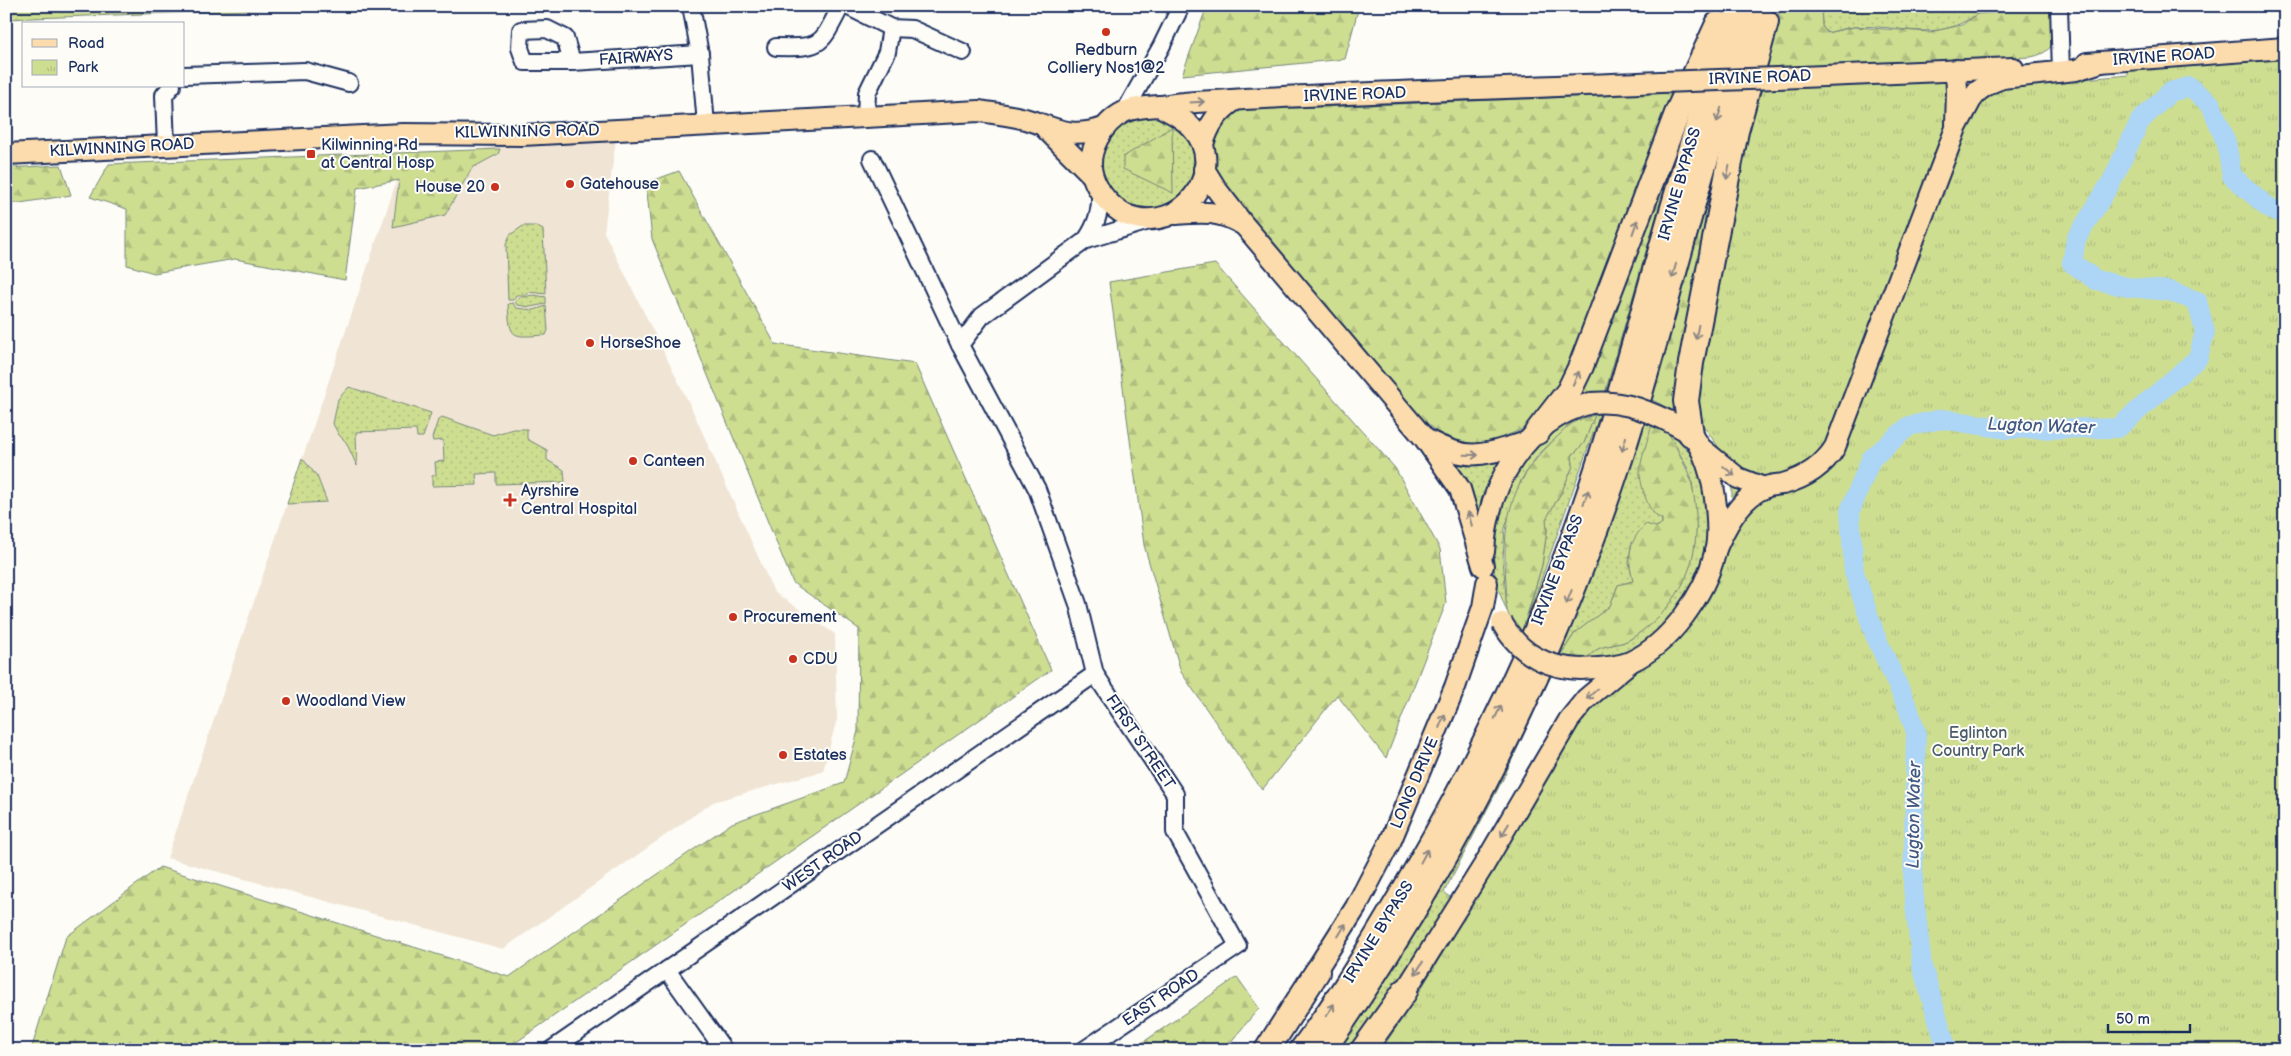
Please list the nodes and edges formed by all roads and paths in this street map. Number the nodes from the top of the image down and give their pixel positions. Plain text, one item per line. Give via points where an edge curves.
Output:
1 (691, 6) edge
2 (841, 6) edge
3 (847, 6) edge
4 (1181, 6) edge
5 (1726, 6) edge
6 (1740, 6) edge
7 (1760, 6) edge
8 (1770, 6) edge
9 (2060, 6) edge
10 (891, 28) junction
11 (776, 47) dead end
12 (2285, 48) edge
13 (1731, 51) junction
14 (963, 52) dead end
15 (700, 54) junction
16 (572, 62) dead end
17 (2062, 69) junction
18 (1148, 70) junction
19 (1965, 70) junction
20 (185, 75) edge
21 (349, 82) dead end
22 (170, 88) edge
23 (1235, 100) junction
24 (1971, 100) junction
25 (1157, 106) junction
26 (1125, 112) junction
27 (866, 118) junction
28 (706, 125) junction
29 (1045, 127) junction
30 (1104, 128) junction
31 (1956, 128) junction
32 (1203, 144) junction
33 (166, 146) junction
34 (6, 154) edge
35 (872, 159) dead end
36 (1204, 169) junction
37 (1096, 183) junction
38 (1166, 217) junction
39 (1244, 225) junction
40 (1086, 240) junction
41 (960, 345) junction
42 (1532, 437) junction
43 (1425, 439) junction
44 (1695, 440) junction
45 (1770, 487) junction
46 (1716, 551) junction
47 (1485, 575) junction
48 (1630, 662) junction
49 (1095, 674) junction
50 (1238, 946) joint
51 (667, 970) junction
52 (1317, 972) junction
53 (1405, 991) junction
54 (556, 1048) edge
55 (724, 1050) edge
56 (1084, 1050) edge
57 (1256, 1050) edge
58 (1267, 1050) edge
59 (1302, 1050) edge
60 (1323, 1050) edge
61 (1363, 1050) edge
62 (1368, 1050) edge

1 - 15 street
2 - 11 street via 818,43 804,48
3 - 10 street
4 - 18 street
42 -> 5 highway via 1569,391 1581,366 1678,111
6 - 13 highway
7 - 13 highway
8 -> 44 highway via 1736,131 1691,363 1686,401
9 - 17 street
10 - 14 street via 912,29
10 - 27 street via 887,52 867,93
12 - 17 main road, IRVINE ROAD via 2101,62
59 -> 13 highway, IRVINE BYPASS via 1417,869 1459,793 1520,667 1563,563 1601,456 1695,133
13 -> 60 highway, IRVINE BYPASS via 1620,460 1564,608 1506,740 1422,899
15 - 16 street, FAIRWAYS
15 - 28 street
17 - 19 main road, IRVINE ROAD
17 - 24 main road via 2002,78 1984,86
18 - 25 street via 1148,88
18 - 26 street
19 - 23 main road, IRVINE ROAD, bridge
19 - 24 main road
19 - 31 main road via 1957,91
20 - 21 street via 306,72
22 - 33 street via 164,95
25 -> 23 main road, IRVINE ROAD
23 - 32 main road via 1216,115
24 - 31 main road
25 - 26 main road
25 - 32 main road via 1182,118
26 - 30 main road
27 - 28 main road, KILWINNING ROAD
27 - 29 main road, KILWINNING ROAD via 978,111 1026,119
28 - 33 main road, KILWINNING ROAD via 522,134 403,134
29 - 30 main road, KILWINNING ROAD via 1078,134
29 - 37 main road, KILWINNING ROAD
30 - 37 main road via 1095,144 1092,160
31 - 45 main road via 1839,439 1822,464 1797,480
32 - 36 main road
33 - 34 main road, KILWINNING ROAD
35 - 41 street
36 - 38 main road via 1199,190 1188,204
36 - 39 main road
37 - 38 main road via 1110,204 1124,214 1141,219
37 - 40 street via 1100,212
38 - 39 main road via 1214,212
38 - 40 street
39 - 43 main road
40 - 41 street via 982,316
41 - 49 street via 1037,489 1078,604
43 -> 42 main road via 1448,451 1473,456
42 - 44 main road, bridge via 1574,408 1603,402 1634,406 1666,420
42 - 47 main road, LONG DRIVE via 1511,460 1494,495 1486,531
47 -> 43 main road via 1460,489
44 -> 45 main road via 1738,478
44 - 46 main road via 1708,467 1715,497
45 - 46 main road via 1746,501 1734,514
46 - 48 main road via 1699,593 1682,618 1651,649
47 - 48 main road, bridge via 1502,623 1516,643 1532,657 1559,667 1581,669
52 -> 47 main road, LONG DRIVE via 1391,840 1424,766 1483,607
48 -> 53 main road via 1586,699 1569,720
49 - 50 street, FIRST STREET via 1175,794 1175,832
49 - 51 street, WEST ROAD
50 - 56 street, EAST ROAD
51 - 54 street, WEST ROAD
51 - 55 street
52 - 57 main road, LONG DRIVE
52 - 58 highway
53 - 61 highway
53 - 62 main road

